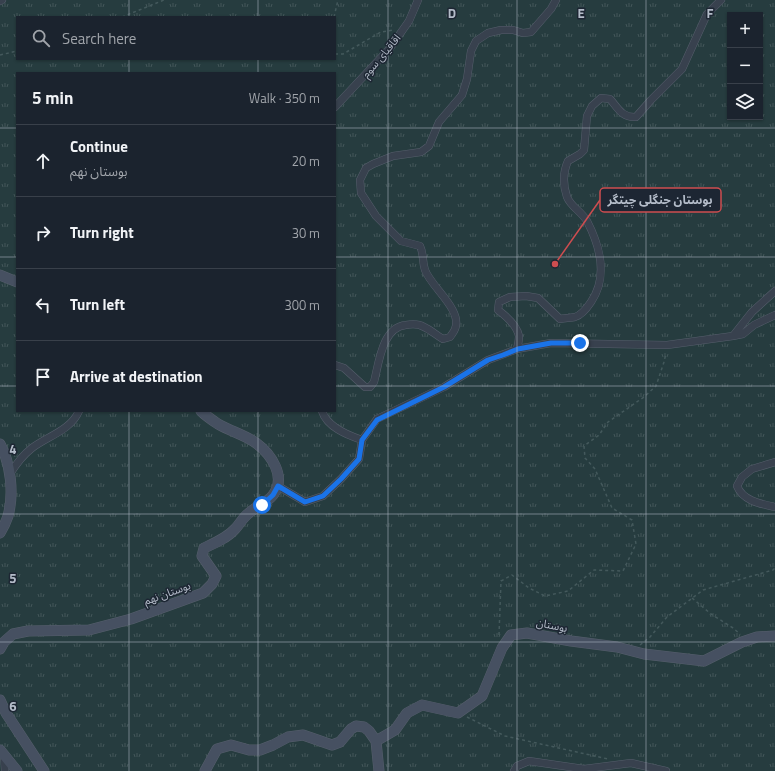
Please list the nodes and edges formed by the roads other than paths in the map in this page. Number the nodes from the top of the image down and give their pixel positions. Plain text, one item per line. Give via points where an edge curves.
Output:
1 (418, 0) edge
2 (556, 0) edge
3 (721, 0) edge
4 (336, 106) edge
5 (0, 275) edge
6 (16, 282) edge
7 (775, 291) edge
8 (775, 315) edge
9 (733, 336) junction
10 (518, 349) junction
11 (336, 365) edge
12 (79, 412) edge
13 (202, 412) edge
14 (322, 412) edge
15 (362, 440) junction
16 (0, 444) edge
17 (775, 462) edge
18 (10, 474) junction
19 (278, 486) junction
20 (775, 507) edge
21 (0, 533) edge
22 (775, 636) edge
23 (0, 649) edge
24 (0, 700) edge
25 (376, 741) junction
26 (2, 753) edge
27 (5, 771) edge
28 (17, 771) edge
29 (44, 771) edge
30 (205, 771) edge
31 (379, 771) edge
32 (514, 771) edge
33 (666, 771) edge

1 - 4 street, اقاقیای سوم via 409,21 390,48
2 - 11 street via 531,32 501,30 488,33 476,41 471,51 462,95 439,122 429,146 421,152 393,156 373,164 366,168 360,180 361,194 376,216 401,241 420,246 424,252 425,270 432,284 455,313 456,329 450,337 443,339 424,327 413,324 394,329 388,335 374,382 370,387 365,387 344,368
3 - 10 street via 707,14 682,69 636,117 621,113 610,99 601,98 592,106 587,116 584,150 568,161 564,175 570,203 586,218 596,240 599,250 600,281 595,296 576,317 560,319 538,298 510,297 499,302 498,310 506,316 519,336
5 - 6 street
7 - 9 street via 752,312
8 - 9 street via 754,325 743,334
9 - 10 street via 667,345 551,343
10 - 15 street via 488,360 444,387 377,420
12 - 18 street via 68,426 33,447 18,461
13 - 19 street via 218,424 256,443 275,466
14 - 15 street via 333,425 347,435
15 - 19 street via 359,459 323,496 305,502
16 - 18 street
17 - 20 street via 752,468 737,486 740,494 749,500
18 - 21 street via 8,516
19 - 23 street, بوستان نهم via 273,495 248,513 235,530 204,548 202,556 216,576 203,593 131,620 89,630 28,631 13,634
22 - 25 street, بوستان via 747,640 704,661 644,654 617,647 527,633 511,635 502,648 482,696 458,713 422,705 408,713 394,730
24 - 29 street
25 - 30 street via 364,727 356,726 340,742 332,745 302,735 288,737 260,750 231,745 217,750
25 - 31 street
26 - 27 street
26 - 28 street
32 - 33 street via 517,766 529,762 584,769 631,763

